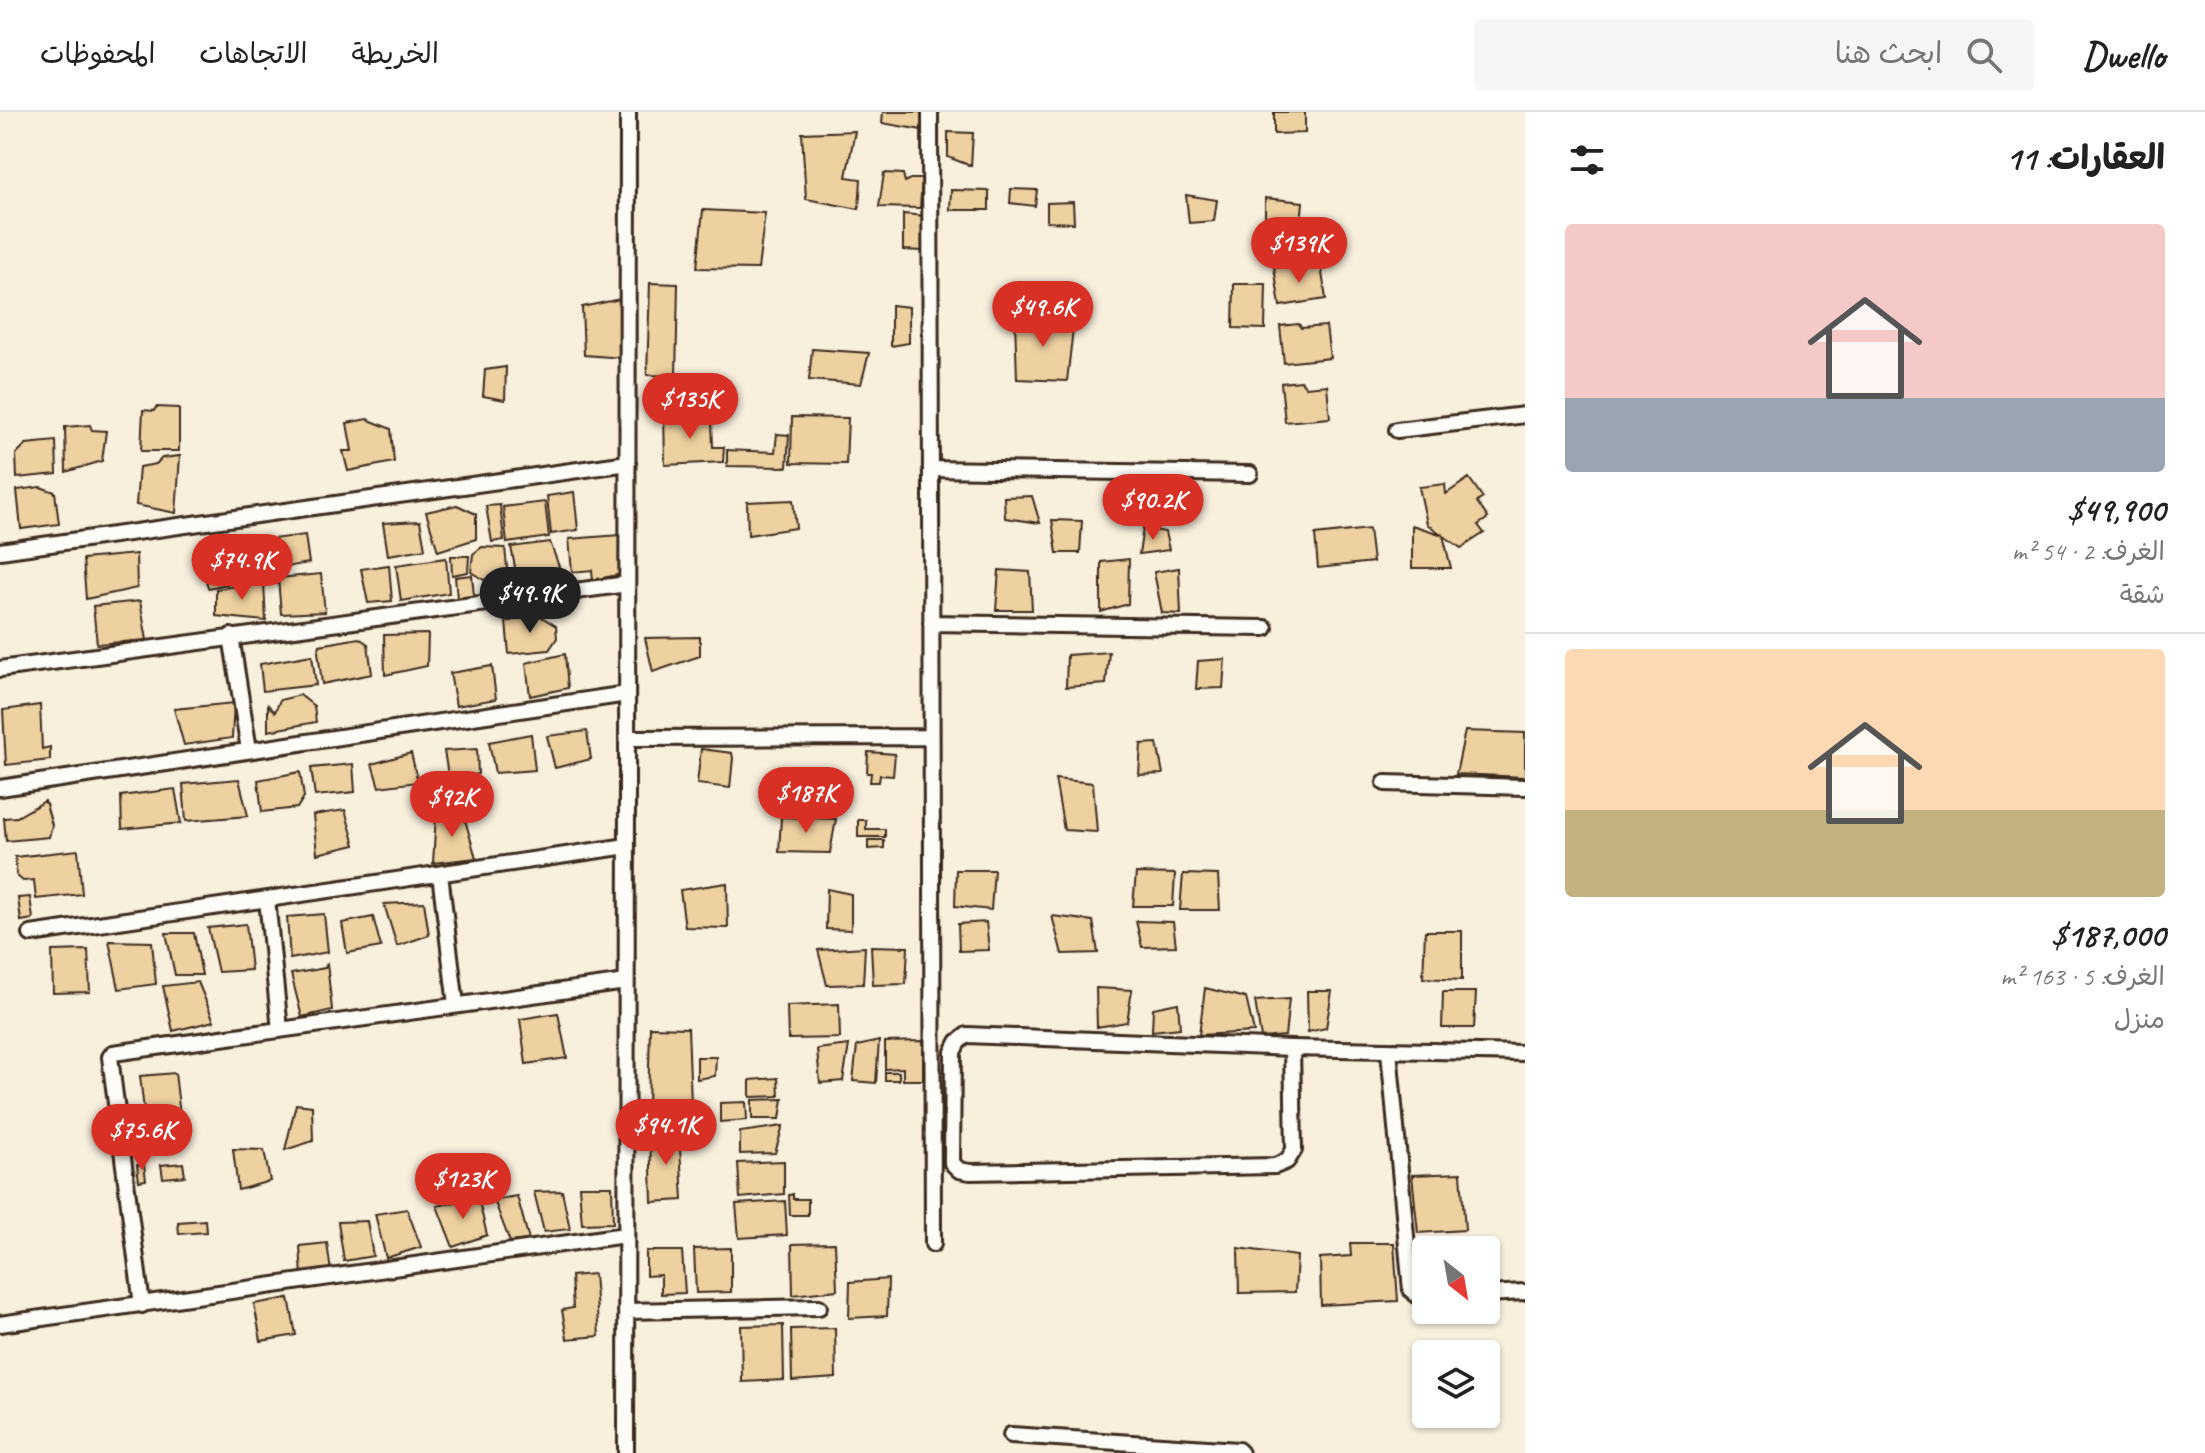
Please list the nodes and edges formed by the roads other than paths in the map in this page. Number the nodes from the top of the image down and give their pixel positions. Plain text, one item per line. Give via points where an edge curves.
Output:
1 (628, 112) edge
2 (930, 112) edge
3 (1525, 415) edge
4 (1397, 430) dead end
5 (628, 463) junction
6 (931, 469) junction
7 (1250, 474) dead end
8 (0, 551) edge
9 (627, 584) junction
10 (931, 623) junction
11 (1265, 628) dead end
12 (231, 636) junction
13 (0, 669) edge
14 (627, 694) junction
15 (931, 737) junction
16 (628, 738) junction
17 (249, 750) junction
18 (1385, 783) dead end
19 (1525, 787) edge
20 (0, 788) edge
21 (627, 846) junction
22 (440, 874) junction
23 (267, 899) junction
24 (31, 934) dead end
25 (626, 982) junction
26 (456, 1005) junction
27 (280, 1030) junction
28 (1292, 1048) junction
29 (1389, 1051) junction
30 (1525, 1053) edge
31 (625, 1235) junction
32 (933, 1244) dead end
33 (1412, 1291) edge
34 (1525, 1292) edge
35 (1500, 1293) edge
36 (142, 1305) junction
37 (819, 1307) dead end
38 (626, 1311) junction
39 (0, 1324) edge
40 (1011, 1435) dead end
41 (626, 1453) edge
42 (1241, 1453) edge

1 - 5 street
2 - 6 street
3 - 4 street
5 - 8 street
5 - 9 street
6 - 7 street
6 - 10 street
9 - 12 street
9 - 14 street
10 - 11 street
10 - 15 street
12 - 13 street
12 - 17 street
14 - 16 street
14 - 17 street
15 - 16 street
15 - 32 street
16 - 21 street
17 - 20 street
18 - 19 street
21 - 22 street
21 - 25 street
22 - 23 street
22 - 26 street
23 - 24 street
23 - 27 street
25 - 26 street
25 - 31 street
26 - 27 street
27 - 36 street via 110,1057
28 - 28 street via 967,1035 953,1052 952,1163 970,1172 1275,1166 1294,1150
28 - 29 street
29 - 30 street
29 - 33 street
31 - 36 street
31 - 38 street
34 - 35 street
36 - 39 street
37 - 38 street
38 - 41 street
40 - 42 street

